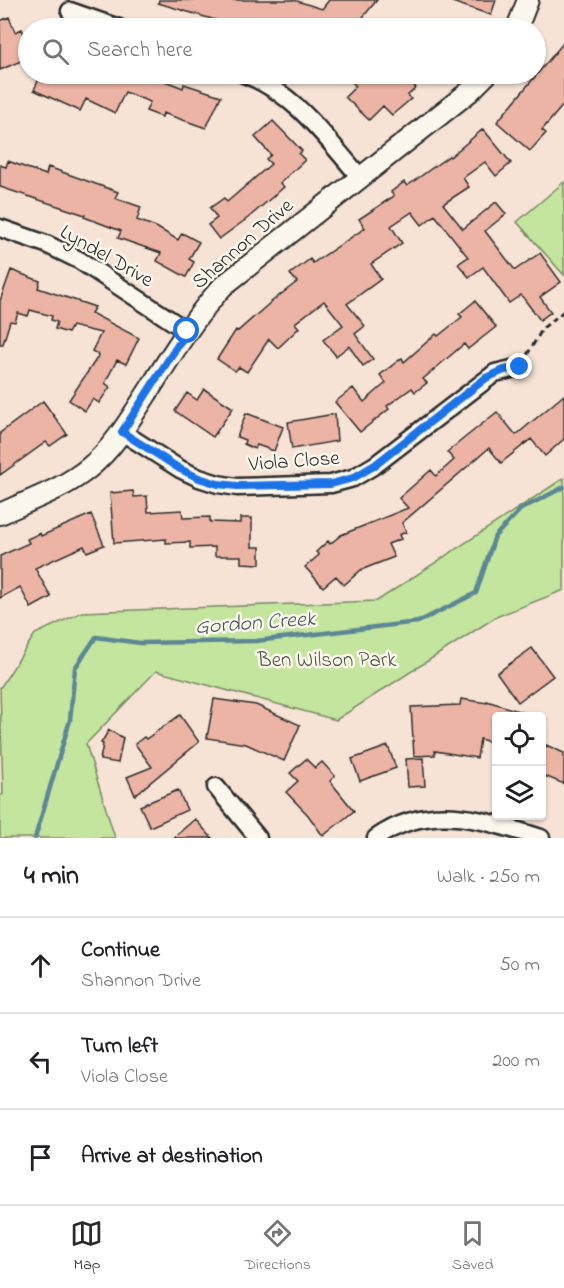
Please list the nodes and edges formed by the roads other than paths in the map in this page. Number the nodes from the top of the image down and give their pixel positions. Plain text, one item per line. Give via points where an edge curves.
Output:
1 (528, 0) edge
2 (70, 11) dead end
3 (90, 18) edge
4 (521, 18) edge
5 (265, 84) edge
6 (477, 84) edge
7 (360, 177) junction
8 (0, 228) edge
9 (187, 331) junction
10 (520, 367) road end
11 (122, 432) junction
12 (0, 514) edge
13 (216, 787) dead end
14 (258, 838) edge
15 (376, 838) edge
16 (541, 838) edge

1 - 4 street
2 - 3 street
5 - 7 street via 300,109
6 - 7 street, Shannon Drive
7 - 9 street, Shannon Drive via 223,286
8 - 9 street, Lyndel Drive via 79,260
9 - 11 street, Shannon Drive
10 - 11 street, Viola Close via 495,373 375,465 353,478 331,484 218,484 180,469
11 - 12 street, Shannon Drive via 106,452 67,483
13 - 14 street
15 - 16 street via 420,817 452,816 487,821

